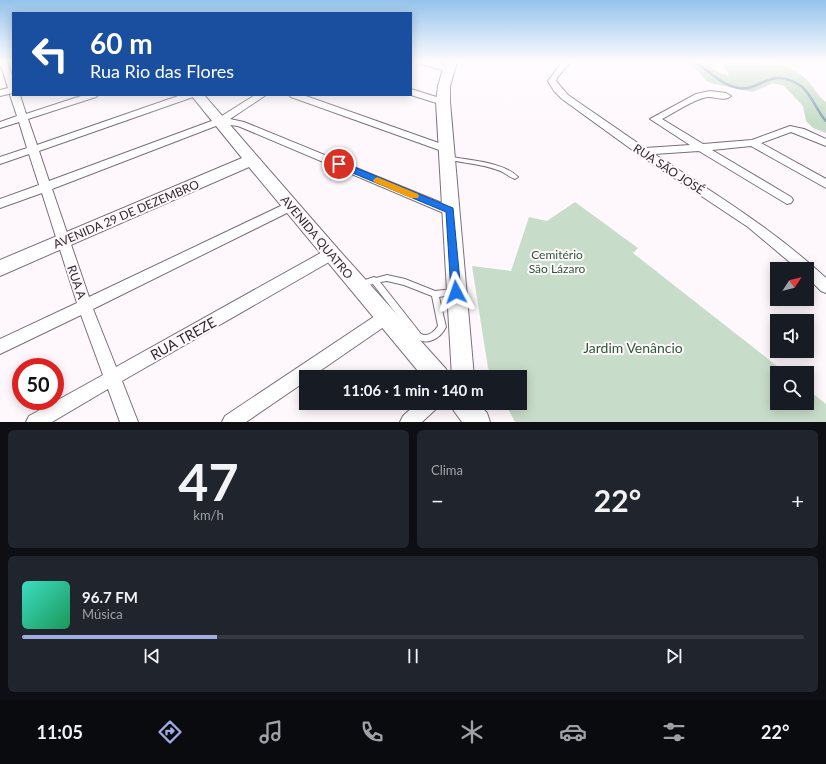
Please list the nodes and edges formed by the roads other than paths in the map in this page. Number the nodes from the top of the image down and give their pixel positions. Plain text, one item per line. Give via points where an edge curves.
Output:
1 (445, 82) edge
2 (554, 82) edge
3 (12, 90) edge
4 (412, 92) edge
5 (0, 94) edge
6 (15, 96) edge
7 (90, 96) edge
8 (187, 96) edge
9 (199, 96) edge
10 (259, 96) edge
11 (297, 96) edge
12 (726, 96) dead end
13 (443, 102) junction
14 (23, 118) junction
15 (220, 121) junction
16 (0, 125) edge
17 (753, 143) junction
18 (826, 143) edge
19 (700, 147) junction
20 (33, 150) junction
21 (642, 152) junction
22 (446, 154) junction
23 (251, 160) junction
24 (0, 161) edge
25 (515, 177) dead end
26 (826, 184) edge
27 (46, 187) junction
28 (787, 200) dead end
29 (0, 204) edge
30 (291, 206) junction
31 (450, 211) junction
32 (62, 241) junction
33 (331, 254) junction
34 (798, 262) edge
35 (0, 268) edge
36 (814, 276) edge
37 (366, 283) junction
38 (826, 287) edge
39 (456, 292) junction
40 (435, 294) junction
41 (85, 306) junction
42 (386, 317) junction
43 (0, 347) edge
44 (432, 370) edge
45 (462, 370) edge
46 (113, 378) junction
47 (422, 410) edge
48 (35, 422) edge
49 (129, 422) edge
50 (231, 422) edge
51 (409, 422) edge

1 - 13 main road
2 - 21 street, RUA SÃO JOSÉ via 557,89
3 - 5 street
4 - 13 street
6 - 14 street, RUA A
7 - 14 street
8 - 20 street
9 - 15 main road, AVENIDA QUATRO
10 - 15 street
11 - 22 street
12 - 19 street via 700,96 655,119
13 - 22 main road
14 - 16 street
14 - 20 street, RUA A
15 - 23 main road, AVENIDA QUATRO
15 - 27 street
15 - 31 street via 241,124
17 - 18 street via 793,129
17 - 19 street
17 - 26 street
19 - 21 street
19 - 28 street
20 - 24 street
20 - 27 street, RUA A
21 - 34 street, RUA SÃO JOSÉ via 752,224
22 - 25 lane via 496,168
22 - 31 main road
23 - 30 main road, AVENIDA QUATRO
23 - 32 main road, AVENIDA 29 DE DEZEMBRO
27 - 29 street
27 - 32 street, RUA A
30 - 33 main road, AVENIDA QUATRO
30 - 41 street
31 - 39 main road
32 - 35 main road, AVENIDA 29 DE DEZEMBRO
32 - 41 street, RUA A
33 - 37 main road, AVENIDA QUATRO
33 - 46 street, RUA TREZE
36 - 38 street, RUA SÃO JOSÉ
37 - 40 lane via 395,278
37 - 40 lane via 418,336 424,339 442,327
37 - 42 main road, AVENIDA QUATRO
39 - 40 lane
39 - 45 main road
41 - 43 street
41 - 46 street, RUA A
42 - 44 main road, AVENIDA QUATRO
42 - 50 street
46 - 48 street, RUA TREZE
46 - 49 street, RUA A
47 - 51 street

